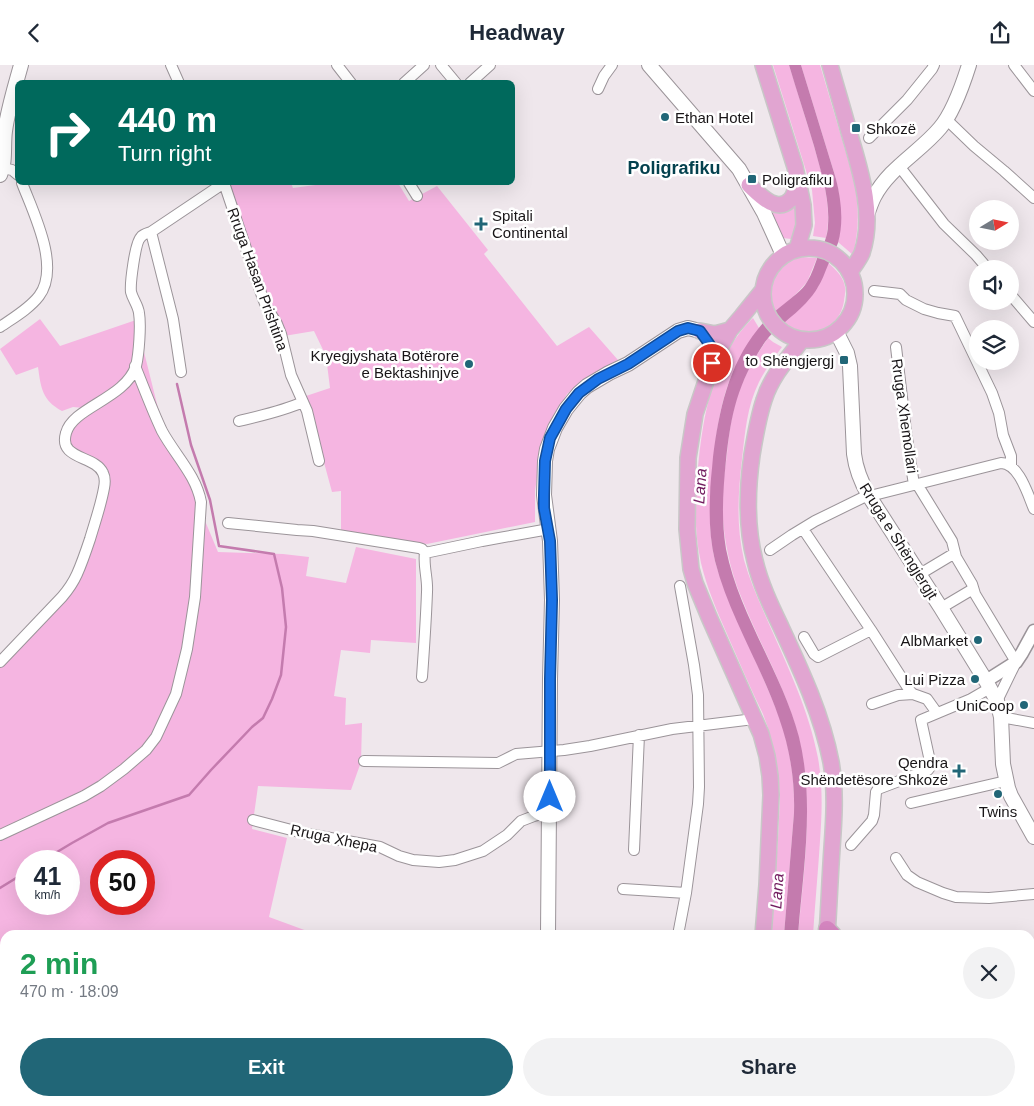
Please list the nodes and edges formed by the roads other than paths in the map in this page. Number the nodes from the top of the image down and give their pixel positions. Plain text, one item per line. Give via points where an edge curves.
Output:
1 (21, 65) edge
2 (171, 65) edge
3 (337, 65) edge
4 (441, 65) edge
5 (490, 65) edge
6 (612, 65) edge
7 (649, 65) edge
8 (763, 65) edge
9 (830, 65) edge
10 (934, 65) edge
11 (968, 65) edge
12 (1014, 65) edge
13 (419, 67) edge
14 (17, 80) edge
15 (178, 80) edge
16 (349, 80) edge
17 (407, 80) edge
18 (454, 80) edge
19 (473, 80) edge
20 (15, 89) edge
21 (598, 89) dead end
22 (1034, 91) edge
23 (946, 119) junction
24 (869, 138) dead end
25 (858, 166) junction
26 (795, 167) junction
27 (899, 167) junction
28 (1, 171) edge
29 (15, 172) edge
30 (886, 179) junction
31 (23, 185) edge
32 (221, 185) edge
33 (225, 185) edge
34 (410, 185) edge
35 (749, 185) junction
36 (417, 196) dead end
37 (1034, 199) edge
38 (867, 215) junction
39 (152, 232) junction
40 (804, 248) junction
41 (782, 255) junction
42 (980, 260) edge
43 (845, 266) junction
44 (763, 290) junction
45 (874, 291) dead end
46 (1019, 304) edge
47 (1034, 322) edge
48 (0, 327) edge
49 (730, 330) junction
50 (700, 331) junction
51 (836, 331) junction
52 (802, 340) junction
53 (896, 347) dead end
54 (714, 357) junction
55 (136, 366) junction
56 (181, 372) dead end
57 (303, 402) junction
58 (239, 421) dead end
59 (319, 461) dead end
60 (1011, 465) junction
61 (916, 484) junction
62 (869, 496) junction
63 (1034, 509) edge
64 (228, 523) dead end
65 (549, 529) junction
66 (803, 529) junction
67 (770, 550) dead end
68 (426, 553) junction
69 (955, 553) junction
70 (920, 574) junction
71 (680, 587) dead end
72 (973, 589) junction
73 (941, 608) junction
74 (871, 630) junction
75 (1034, 631) edge
76 (804, 637) dead end
77 (0, 662) edge
78 (1016, 662) junction
79 (422, 677) dead end
80 (988, 684) junction
81 (913, 694) junction
82 (997, 701) junction
83 (872, 704) dead end
84 (937, 713) junction
85 (1001, 717) junction
86 (754, 719) junction
87 (1034, 723) edge
88 (699, 725) junction
89 (639, 735) junction
90 (550, 751) junction
91 (364, 761) dead end
92 (1006, 781) junction
93 (911, 803) dead end
94 (550, 812) junction
95 (253, 820) dead end
96 (0, 835) edge
97 (1034, 837) edge
98 (851, 845) dead end
99 (634, 850) dead end
100 (896, 858) dead end
101 (623, 889) dead end
102 (686, 893) junction
103 (1034, 894) edge
104 (548, 930) edge
105 (679, 930) edge
106 (763, 930) edge
107 (829, 930) edge

1 - 14 main road
2 - 15 street
3 - 16 street
4 - 18 street
5 - 19 street
6 - 21 street
7 - 35 main road via 734,162
8 - 26 main road
9 - 25 main road
10 - 24 street via 907,100
11 - 23 main road
12 - 22 street
13 - 17 street
20 - 28 main road via 5,130
23 - 27 main road
23 - 37 street
25 - 30 main road via 872,179
25 - 38 main road
26 - 35 main road via 795,192 786,203 773,204
26 - 40 main road via 803,205
27 - 30 main road
27 - 42 street via 944,224
28 - 29 street
30 - 38 main road via 873,198
31 - 48 street via 45,247 48,274 39,296
32 - 39 street
33 - 57 street, Rruga Hasan Prishtina via 262,297 281,334 291,375
34 - 36 street
35 - 41 main road
38 - 43 main road via 861,253
39 - 55 street via 139,239 130,283 139,313
39 - 56 street
40 - 41 main road
40 - 43 main road via 830,253
41 - 44 main road via 767,274
43 - 51 main road via 854,283 854,305 848,319
44 - 49 main road
44 - 52 main road via 765,308 773,323 786,334
45 - 60 street via 900,295 924,309 956,317 996,404
46 - 47 street
49 - 50 main road via 715,334
49 - 54 main road
50 - 54 main road
50 - 65 main road via 688,328 678,331 587,386 572,400 547,449 544,508
51 - 52 main road via 814,340
51 - 62 main road, Rruga e Shëngjergjt via 850,366 855,465
52 - 107 main road via 776,374 764,399 756,429 748,508 755,561 815,705 831,763 834,794
53 - 61 street, Rruga Xhemollari
54 - 86 main road via 695,414 688,459 686,529 695,583
55 - 77 street via 124,385 76,417 66,432 66,447 71,453 95,464 103,473 105,487 95,522 71,586
55 - 96 street via 163,432 195,481 201,502 195,597 176,695 156,737 124,769 84,796
57 - 58 street
57 - 59 street, Rruga Hasan Prishtina
60 - 61 street, Rruga Xhemollari via 1002,463
60 - 63 street
61 - 62 street, Rruga Xhemollari
61 - 69 street via 952,541
62 - 66 street, Rruga Xhemollari
62 - 70 main road, Rruga e Shëngjergjt
64 - 68 street via 314,531 419,548
65 - 68 street
65 - 90 main road via 552,600
66 - 67 street, Rruga Xhemollari
66 - 74 street
68 - 79 street via 428,589
69 - 70 street
69 - 72 street
70 - 73 main road, Rruga e Shëngjergjt
71 - 88 street via 694,665
72 - 73 street
72 - 78 street
73 - 80 main road, Rruga e Shëngjergjt
74 - 76 street via 818,657
74 - 81 street
75 - 78 street
78 - 80 street
78 - 82 street
80 - 82 main road, Rruga e Shëngjergjt
80 - 84 street via 971,699
81 - 83 street via 898,695
81 - 84 street via 927,699
82 - 85 main road, Rruga e Shëngjergjt
84 - 98 street via 921,720 931,766 878,789 872,821
85 - 87 street
85 - 92 main road, Rruga e Shëngjergjt
86 - 88 street
86 - 106 main road via 761,733 770,776
88 - 89 street
88 - 102 street via 698,804
89 - 90 street
89 - 99 street
90 - 91 street via 516,754 498,763
90 - 94 main road
92 - 93 street
92 - 97 main road, Rruga e Shëngjergjt
94 - 95 street, Rruga Xhepa via 521,821 507,835 482,851 439,862 413,860 380,847
94 - 104 main road
100 - 103 street via 906,875 956,897
101 - 102 street
102 - 105 street

